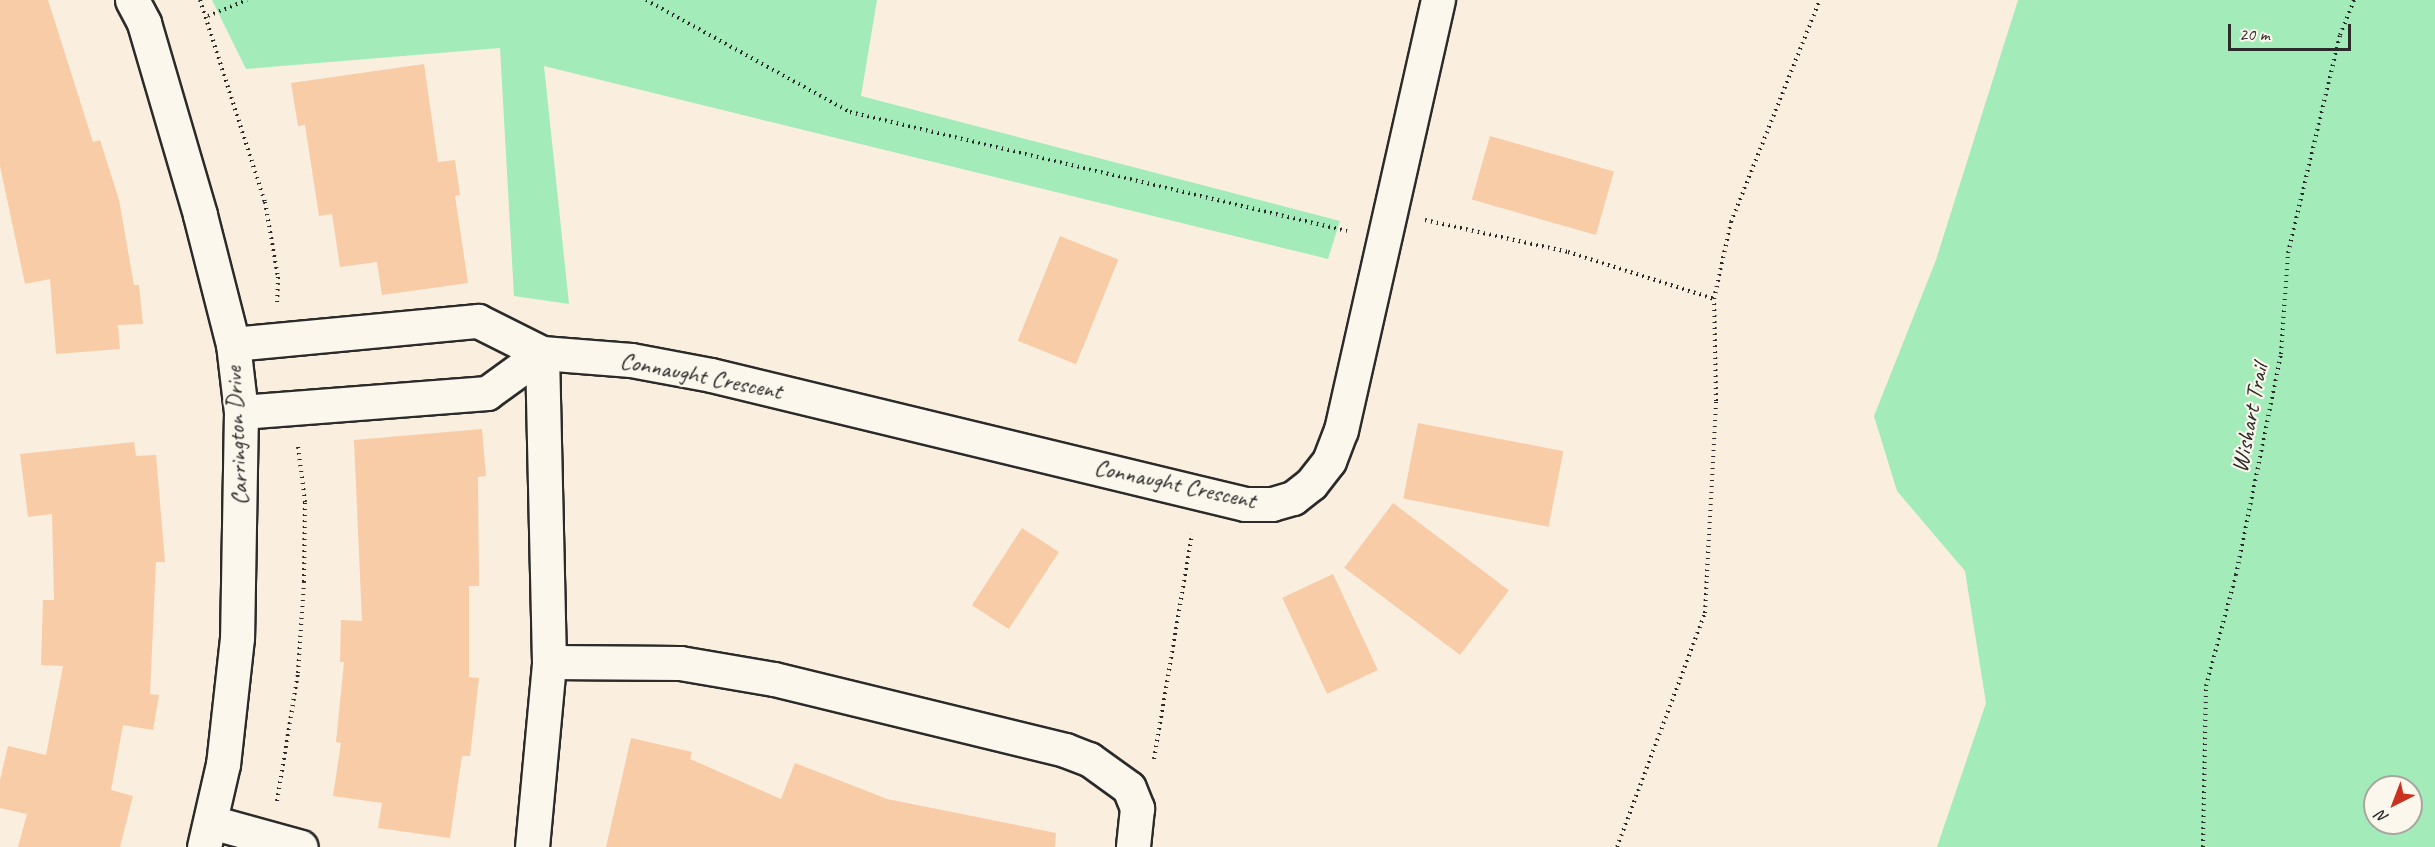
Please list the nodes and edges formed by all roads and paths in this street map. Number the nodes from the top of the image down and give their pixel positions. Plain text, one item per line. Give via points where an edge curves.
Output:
1 (132, 0) edge
2 (200, 0) edge
3 (247, 0) edge
4 (646, 0) edge
5 (1438, 0) edge
6 (1820, 0) edge
7 (2354, 0) edge
8 (208, 16) junction
9 (1424, 219) dead end
10 (1348, 231) dead end
11 (1714, 299) junction
12 (274, 311) dead end
13 (232, 344) junction
14 (542, 354) junction
15 (241, 412) junction
16 (293, 440) dead end
17 (1192, 534) dead end
18 (549, 662) junction
19 (1134, 800) junction
20 (271, 806) dead end
21 (207, 835) edge
22 (301, 847) edge
23 (532, 847) edge
24 (1133, 847) edge
25 (1617, 847) edge
26 (2203, 847) edge

1 - 13 street, Carrington Drive via 144,22 184,158
2 - 8 path
3 - 8 path
4 - 10 path via 850,112
5 - 14 street, Connaught Crescent via 1341,430 1329,461 1293,498 1272,504 1245,504 711,375 631,360
6 - 11 path via 1731,222
7 - 26 path, Wishart Trail via 2337,45 2288,253 2282,354 2236,575 2206,686
8 - 12 path via 265,202 279,286
9 - 11 path via 1568,252
11 - 25 path via 1716,400 1705,613
13 - 14 street, Connaught Crescent via 478,321
13 - 15 street, Carrington Drive
14 - 15 street via 487,393
14 - 18 street
15 - 21 street, Carrington Drive via 237,638 223,764
16 - 20 path via 301,448 305,502 303,593 298,673 278,801
17 - 19 path via 1154,761
18 - 19 street via 680,663 774,679 1073,753 1109,771 1129,788
18 - 23 street
19 - 24 street
21 - 22 street

